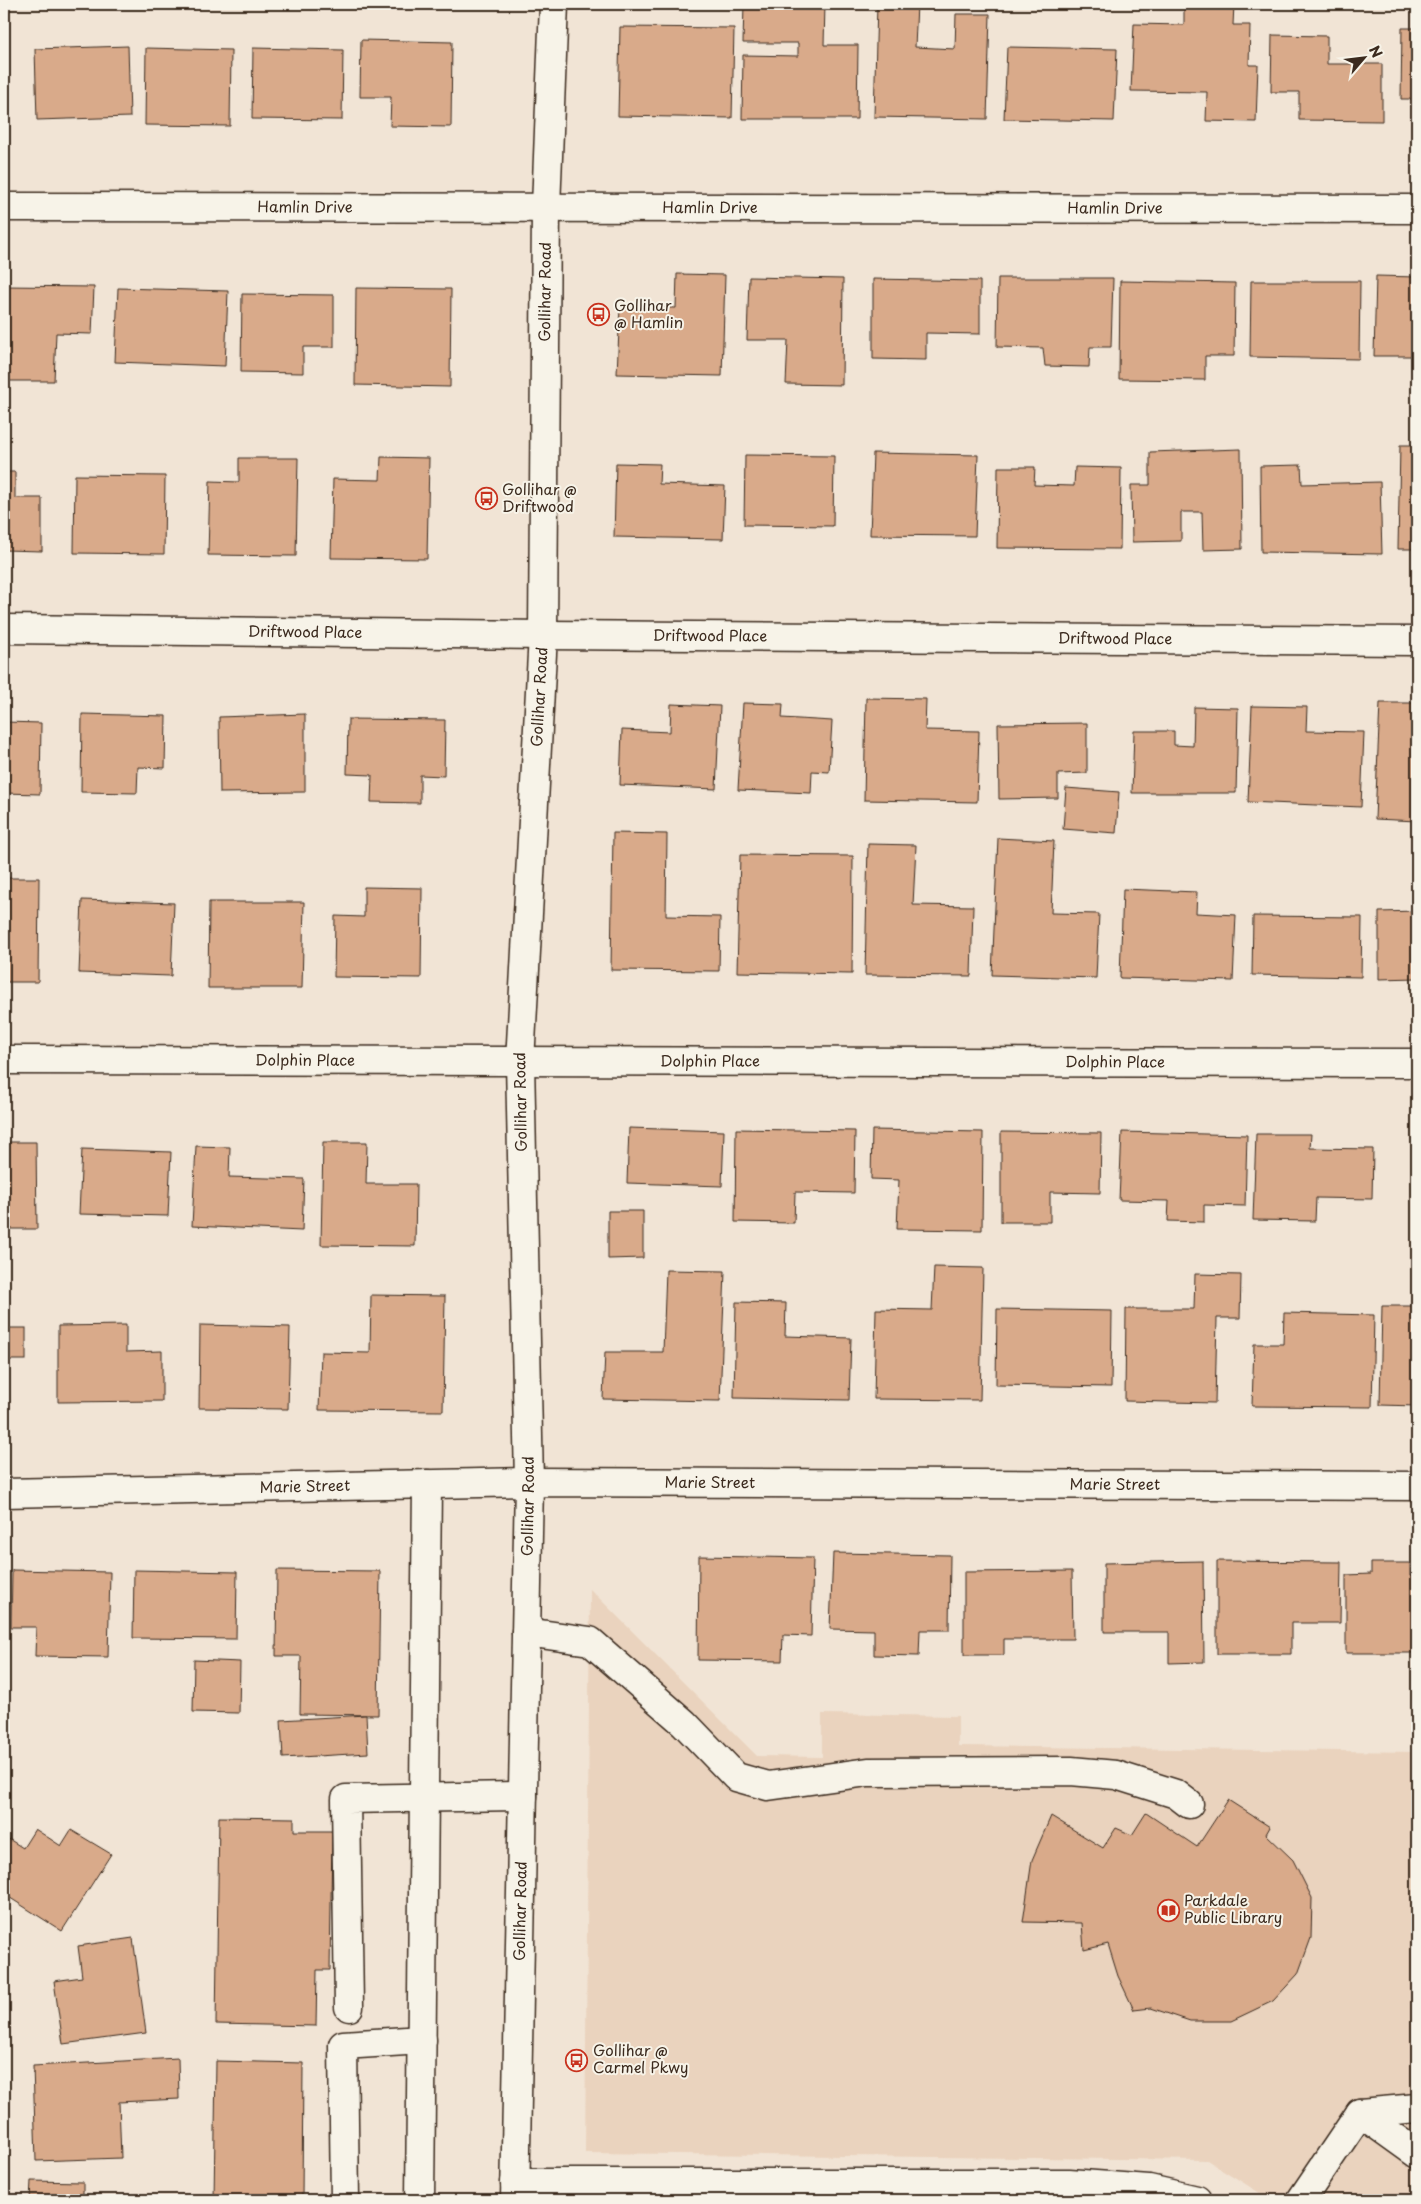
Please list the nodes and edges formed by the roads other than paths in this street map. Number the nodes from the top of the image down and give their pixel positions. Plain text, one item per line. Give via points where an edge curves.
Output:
1 (554, 4) edge
2 (4, 207) edge
3 (546, 207) junction
4 (1417, 209) edge
5 (4, 629) edge
6 (543, 635) junction
7 (1417, 641) edge
8 (4, 1060) edge
9 (520, 1062) junction
10 (1417, 1063) edge
11 (529, 1482) junction
12 (427, 1484) junction
13 (1417, 1486) edge
14 (4, 1493) edge
15 (526, 1632) junction
16 (523, 1796) junction
17 (424, 1798) junction
18 (1190, 1804) dead end
19 (349, 2007) dead end
20 (422, 2040) junction
21 (1417, 2108) edge
22 (1360, 2114) junction
23 (1417, 2154) edge
24 (515, 2191) edge
25 (847, 2192) edge
26 (966, 2192) edge
27 (345, 2200) edge
28 (420, 2200) edge
29 (1197, 2200) edge
30 (1301, 2200) edge

1 - 3 street, Gollihar Road
2 - 3 street, Hamlin Drive
3 - 4 street, Hamlin Drive
3 - 6 street, Gollihar Road
5 - 6 street, Driftwood Place
6 - 7 street, Driftwood Place
6 - 9 street, Gollihar Road
8 - 9 street, Dolphin Place
9 - 10 street, Dolphin Place
9 - 11 street, Gollihar Road
11 - 12 street, Marie Street
11 - 13 street, Marie Street
11 - 15 street, Gollihar Road
12 - 14 street, Marie Street
12 - 17 street
15 - 16 street, Gollihar Road
15 - 18 street via 590,1641 684,1723 736,1777 768,1786 868,1772 1071,1770 1116,1775 1176,1794
16 - 17 street
16 - 24 street, Gollihar Road
17 - 19 street via 346,1799
17 - 20 street
20 - 27 street via 343,2044
20 - 28 street
21 - 22 street
22 - 23 street
22 - 30 street
24 - 25 street
25 - 26 street
26 - 29 street via 1069,2183 1148,2189

